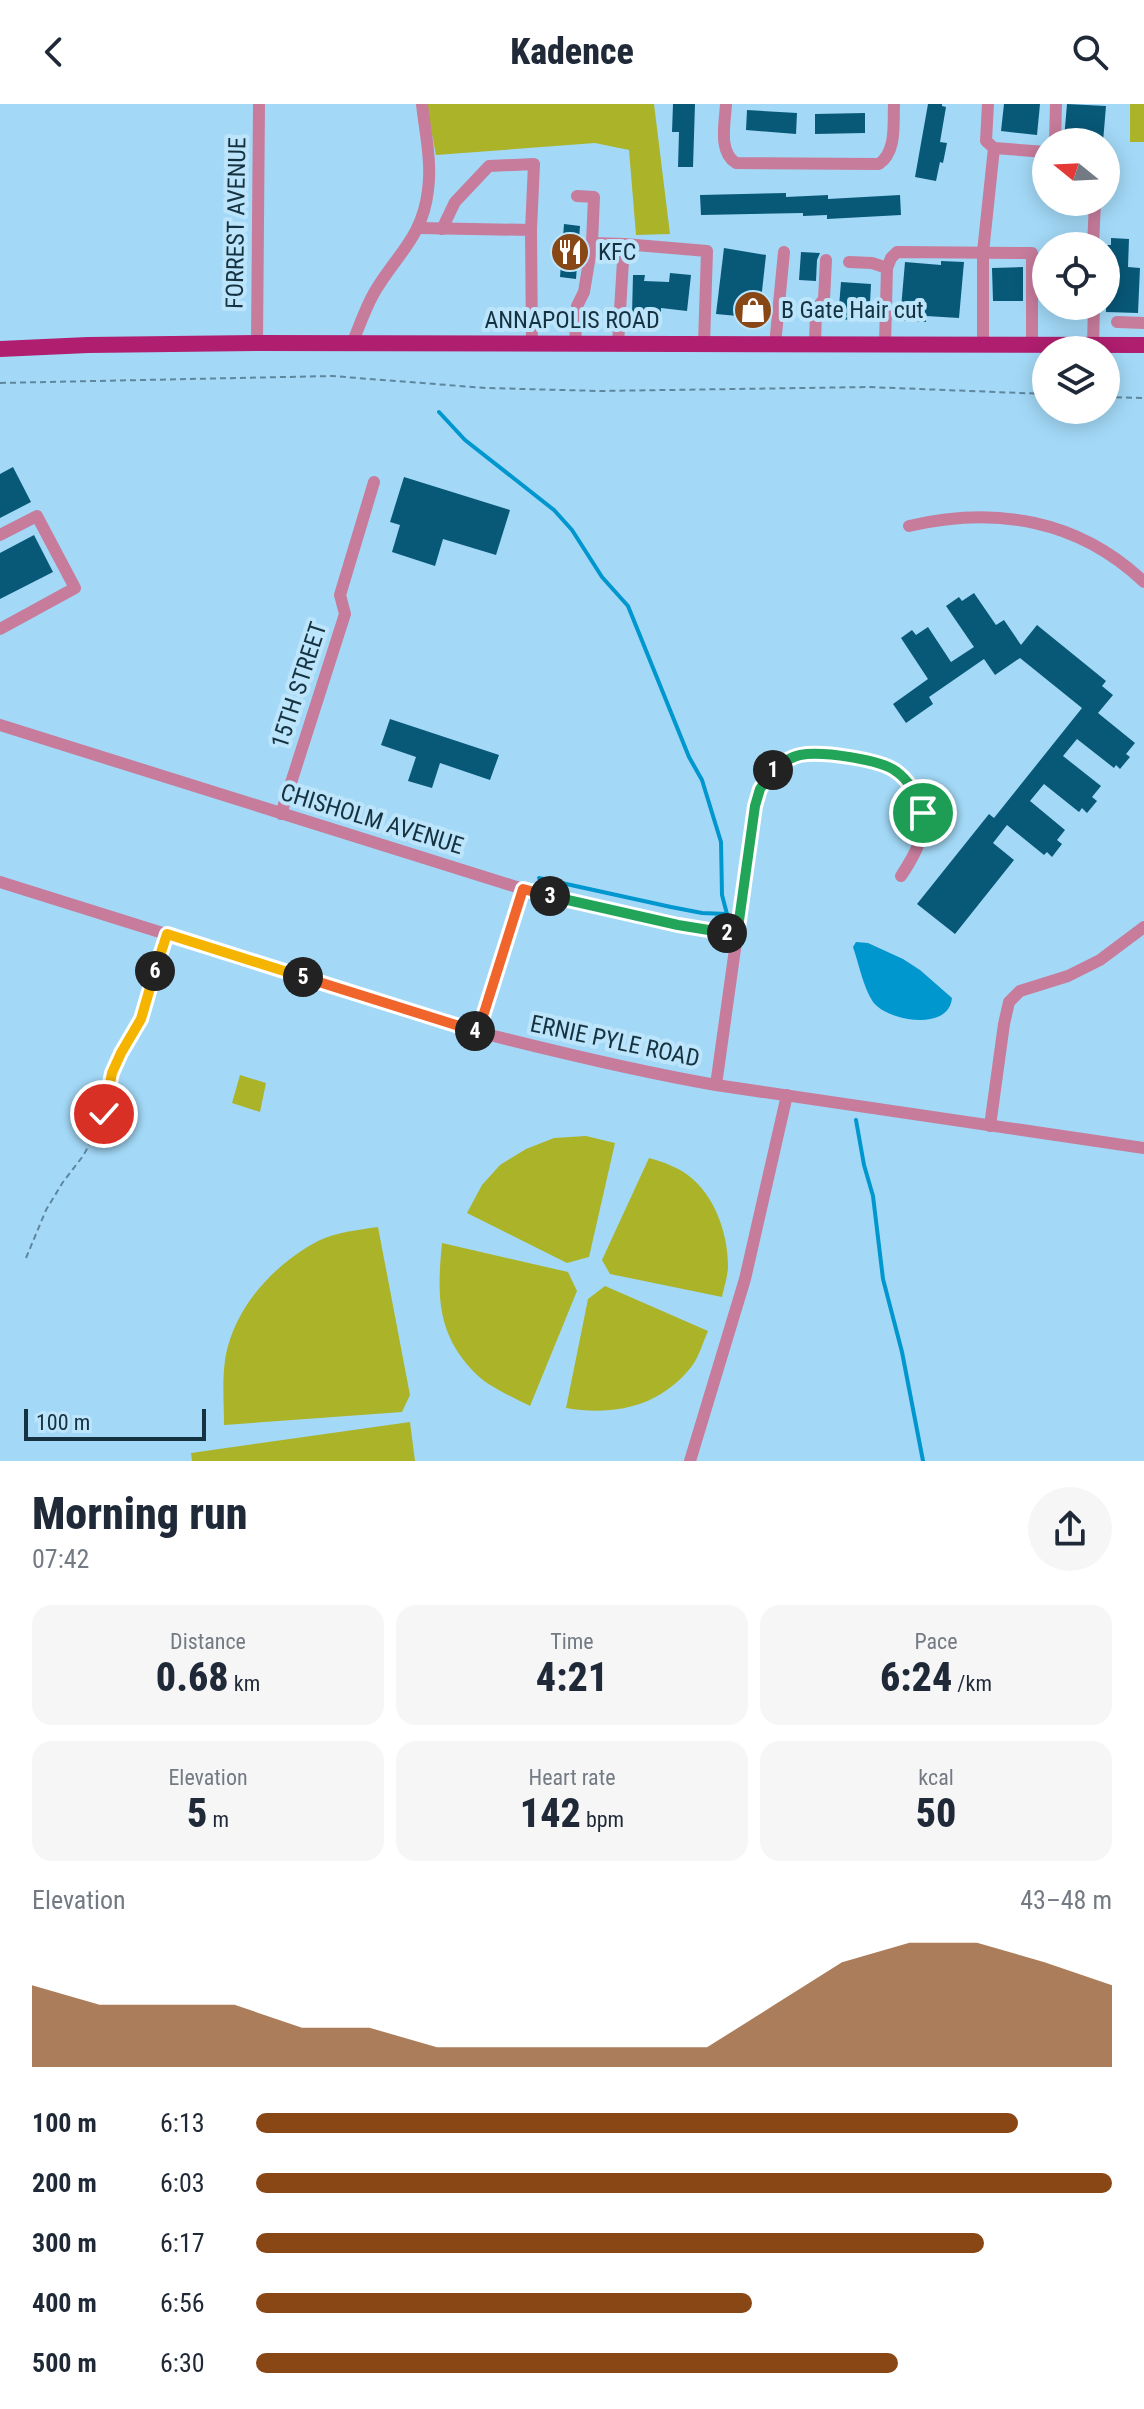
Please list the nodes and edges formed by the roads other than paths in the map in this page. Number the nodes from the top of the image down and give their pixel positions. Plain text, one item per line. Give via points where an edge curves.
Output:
1 (259, 104) edge
2 (422, 104) edge
3 (726, 104) edge
4 (894, 104) edge
5 (988, 104) edge
6 (1056, 104) edge
7 (1055, 128) edge
8 (994, 148) junction
9 (1032, 151) edge
10 (577, 196) dead end
11 (418, 228) junction
12 (442, 229) junction
13 (531, 230) junction
14 (592, 243) junction
15 (624, 244) junction
16 (784, 252) dead end
17 (983, 252) junction
18 (826, 260) dead end
19 (849, 262) dead end
20 (887, 268) junction
21 (1117, 322) dead end
22 (1144, 323) edge
23 (1032, 336) edge
24 (257, 343) junction
25 (352, 344) junction
26 (532, 344) junction
27 (575, 344) junction
28 (618, 344) junction
29 (704, 344) junction
30 (775, 345) junction
31 (815, 345) junction
32 (885, 345) junction
33 (983, 345) junction
34 (1032, 345) edge
35 (1120, 345) edge
36 (1144, 345) edge
37 (0, 349) edge
38 (374, 482) dead end
39 (909, 526) dead end
40 (0, 535) edge
41 (1144, 582) edge
42 (0, 629) edge
43 (0, 725) edge
44 (281, 814) junction
45 (901, 876) dead end
46 (0, 882) edge
47 (523, 889) junction
48 (1144, 927) edge
49 (737, 935) junction
50 (478, 1032) junction
51 (716, 1085) junction
52 (787, 1095) junction
53 (990, 1126) junction
54 (1144, 1148) edge
55 (690, 1461) edge

1 - 24 street, FORREST AVENUE
2 - 11 street via 429,189
3 - 4 street via 725,150 736,163 879,164 891,150
5 - 8 street via 986,141
6 - 7 street
8 - 9 street
8 - 17 street
10 - 14 street via 594,197
11 - 12 street
11 - 25 street via 373,295
12 - 13 street
12 - 13 street via 455,202 489,166 534,164
13 - 26 street
14 - 15 street
14 - 27 street via 577,306
15 - 28 street
15 - 29 street via 707,251
16 - 30 street
17 - 20 street via 897,252
17 - 23 street via 1032,253
17 - 33 street
18 - 31 street
19 - 20 street
20 - 32 street
21 - 22 street
24 - 25 main road, ANNAPOLIS ROAD
24 - 37 main road, ANNAPOLIS ROAD
25 - 26 main road, ANNAPOLIS ROAD
26 - 27 main road, ANNAPOLIS ROAD
27 - 28 main road, ANNAPOLIS ROAD
28 - 29 main road, ANNAPOLIS ROAD
29 - 30 main road, ANNAPOLIS ROAD
30 - 31 main road, ANNAPOLIS ROAD
31 - 32 main road, ANNAPOLIS ROAD
32 - 33 main road, ANNAPOLIS ROAD
33 - 34 main road, ANNAPOLIS ROAD
35 - 36 main road, ANNAPOLIS ROAD
38 - 44 street, 15TH STREET via 340,595 345,614
39 - 41 street via 974,516 1045,525 1105,552
40 - 42 street via 37,516 75,588
43 - 44 street, CHISHOLM AVENUE
44 - 47 street, CHISHOLM AVENUE
45 - 49 street via 919,847 923,822 918,796 906,781 870,762 797,755 774,769 760,789
46 - 50 street, ERNIE PYLE ROAD
47 - 49 street, CHISHOLM AVENUE
47 - 50 street
48 - 53 street via 1100,960 1020,991 1009,1002
49 - 51 street
50 - 51 street, ERNIE PYLE ROAD
51 - 52 street, ERNIE PYLE ROAD
52 - 53 street, ERNIE PYLE ROAD
52 - 55 street via 745,1279
53 - 54 street, ERNIE PYLE ROAD

